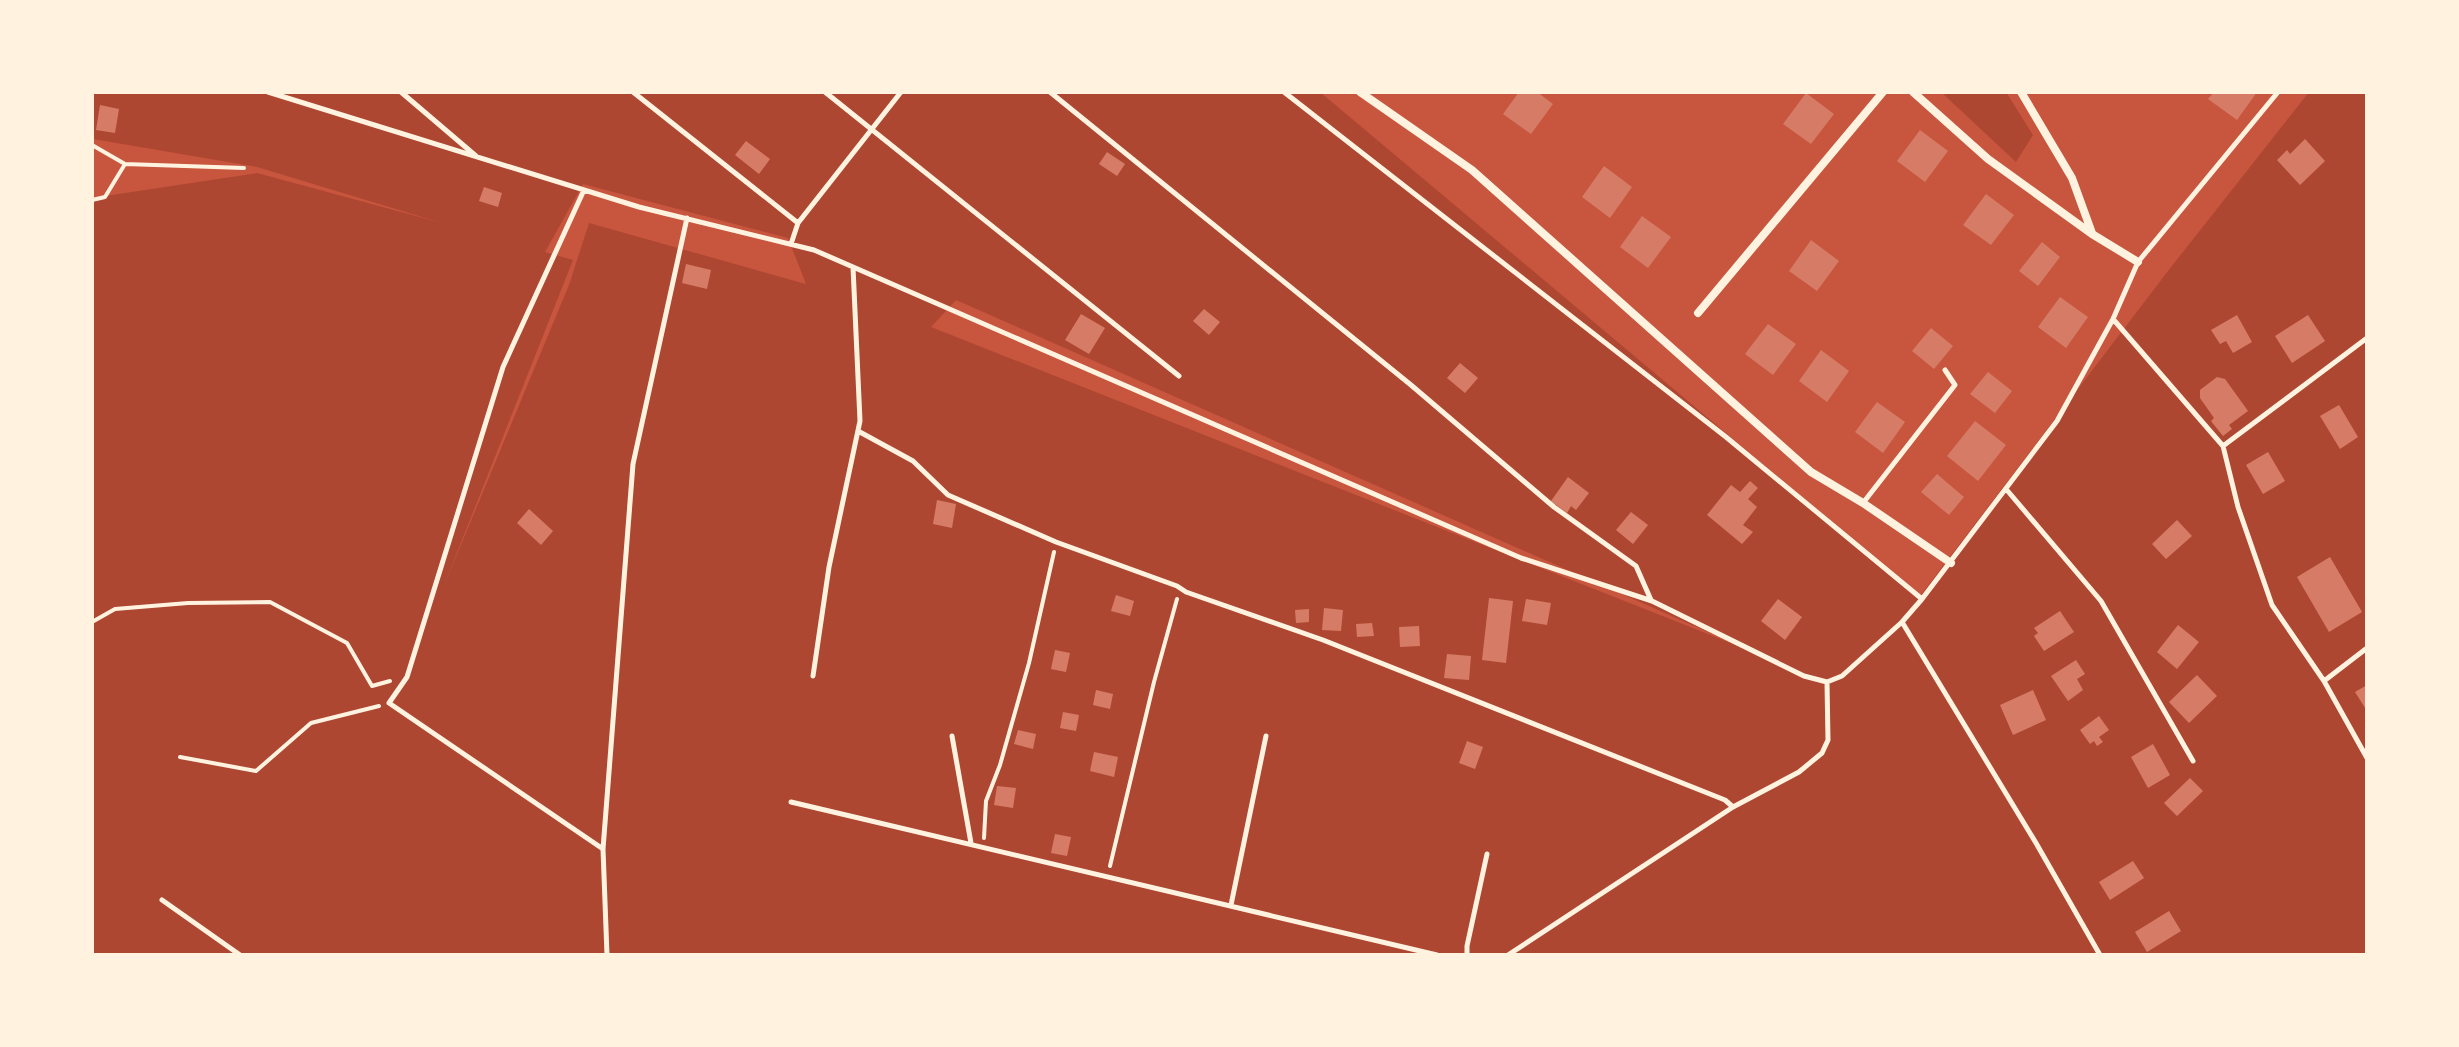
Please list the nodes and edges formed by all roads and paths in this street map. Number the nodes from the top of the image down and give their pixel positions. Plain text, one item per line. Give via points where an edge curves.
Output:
1 (268, 92) edge
2 (401, 92) edge
3 (633, 92) edge
4 (825, 92) edge
5 (901, 92) edge
6 (1050, 92) edge
7 (1284, 92) edge
8 (1360, 92) edge
9 (1883, 92) edge
10 (1913, 92) edge
11 (2021, 92) edge
12 (2278, 92) edge
13 (872, 131) junction
14 (92, 145) edge
15 (478, 158) junction
16 (125, 164) junction
17 (244, 168) dead end
18 (584, 190) junction
19 (92, 200) edge
20 (687, 218) junction
21 (798, 223) junction
22 (2092, 234) junction
23 (791, 244) junction
24 (2138, 262) junction
25 (853, 267) junction
26 (1698, 313) dead end
27 (2113, 319) junction
28 (2367, 338) edge
29 (1945, 370) dead end
30 (1179, 376) dead end
31 (858, 431) junction
32 (2223, 446) junction
33 (2006, 489) junction
34 (1863, 503) junction
35 (1056, 542) junction
36 (1951, 563) junction
37 (1180, 588) junction
38 (1922, 599) junction
39 (1652, 601) junction
40 (92, 622) edge
41 (1902, 622) junction
42 (2367, 648) edge
43 (813, 676) dead end
44 (407, 677) junction
45 (2324, 681) junction
46 (1827, 682) junction
47 (389, 703) junction
48 (952, 736) dead end
49 (1266, 736) dead end
50 (180, 757) dead end
51 (2367, 758) edge
52 (2193, 761) dead end
53 (791, 802) dead end
54 (1733, 807) junction
55 (971, 843) junction
56 (983, 846) junction
57 (603, 849) junction
58 (1487, 854) dead end
59 (1107, 876) junction
60 (162, 900) dead end
61 (1231, 905) junction
62 (240, 955) edge
63 (607, 955) edge
64 (1437, 955) edge
65 (1467, 955) edge
66 (1508, 955) edge
67 (2100, 955) edge

1 - 15 lane
2 - 15 lane
3 - 21 lane
4 - 13 lane
5 - 13 lane
6 - 39 lane via 1554,507 1636,566
7 - 38 lane via 1726,437
8 - 34 street via 1472,170 1811,472
9 - 26 street
10 - 22 street via 1988,159
11 - 22 street via 2072,178
12 - 24 lane
13 - 21 lane
13 - 30 lane
14 - 16 path
15 - 18 lane
16 - 17 path
16 - 19 path via 105,197
18 - 20 lane
18 - 44 lane via 503,367
20 - 23 lane
20 - 57 lane via 633,464
21 - 23 lane
22 - 24 street
23 - 25 lane
24 - 27 lane
25 - 31 lane
25 - 39 lane via 1521,558
27 - 32 lane
27 - 33 lane via 2057,421
28 - 32 lane
29 - 34 lane via 1955,385
31 - 35 lane via 913,461 948,495
31 - 43 lane
32 - 45 lane via 2272,605
33 - 36 lane
33 - 52 lane via 2101,601
34 - 36 street
35 - 37 lane
35 - 56 path via 1029,663 986,801
36 - 38 lane
37 - 54 lane via 1337,645
37 - 59 path
38 - 41 lane
39 - 46 lane via 1804,676
40 - 44 path via 115,609 270,602 347,643 372,686
41 - 46 lane via 1842,676
41 - 67 lane
42 - 45 lane
44 - 47 lane
45 - 51 lane
46 - 54 lane via 1828,740 1822,753 1799,772
47 - 50 path via 311,723 256,771
47 - 57 lane
48 - 55 lane
49 - 61 lane
53 - 55 lane
54 - 66 lane
55 - 56 lane
56 - 59 lane
57 - 63 lane
58 - 65 lane
59 - 61 lane
60 - 62 lane
61 - 64 lane

